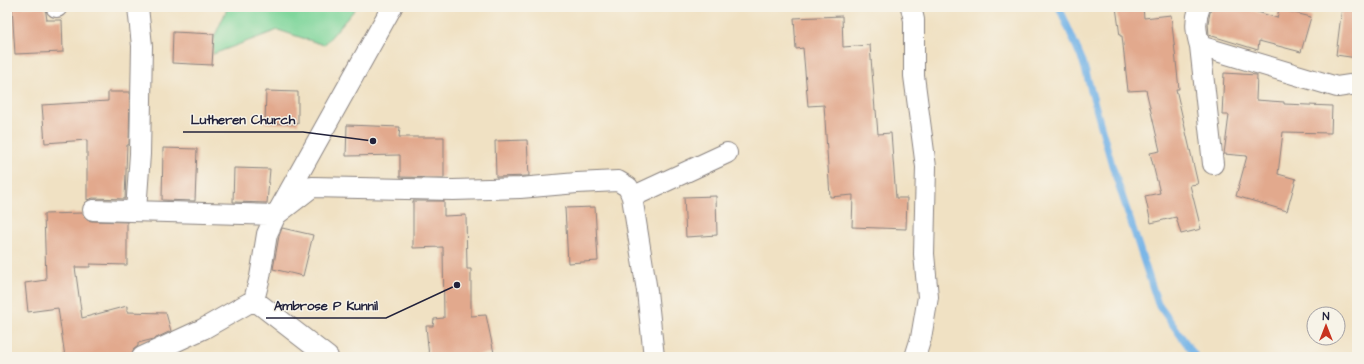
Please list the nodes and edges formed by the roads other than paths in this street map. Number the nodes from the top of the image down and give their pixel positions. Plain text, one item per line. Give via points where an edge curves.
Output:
1 (138, 7) edge
2 (392, 7) edge
3 (911, 7) edge
4 (1200, 7) edge
5 (1200, 46) junction
6 (1357, 84) edge
7 (727, 153) dead end
8 (1213, 164) dead end
9 (632, 197) junction
10 (93, 210) dead end
11 (136, 211) junction
12 (276, 215) junction
13 (254, 300) junction
14 (142, 357) edge
15 (328, 357) edge
16 (654, 357) edge
17 (915, 357) edge

1 - 11 street via 142,46
2 - 12 street
3 - 17 street via 914,20 914,76 926,167 924,254 928,297
4 - 5 street via 1196,14 1196,32
5 - 6 street via 1337,87
5 - 8 street
7 - 9 street
9 - 12 street via 628,187 618,181 453,190 312,186
9 - 16 street via 647,291
10 - 11 street
11 - 12 street
12 - 13 street via 267,234
13 - 14 street via 203,330
13 - 15 street

